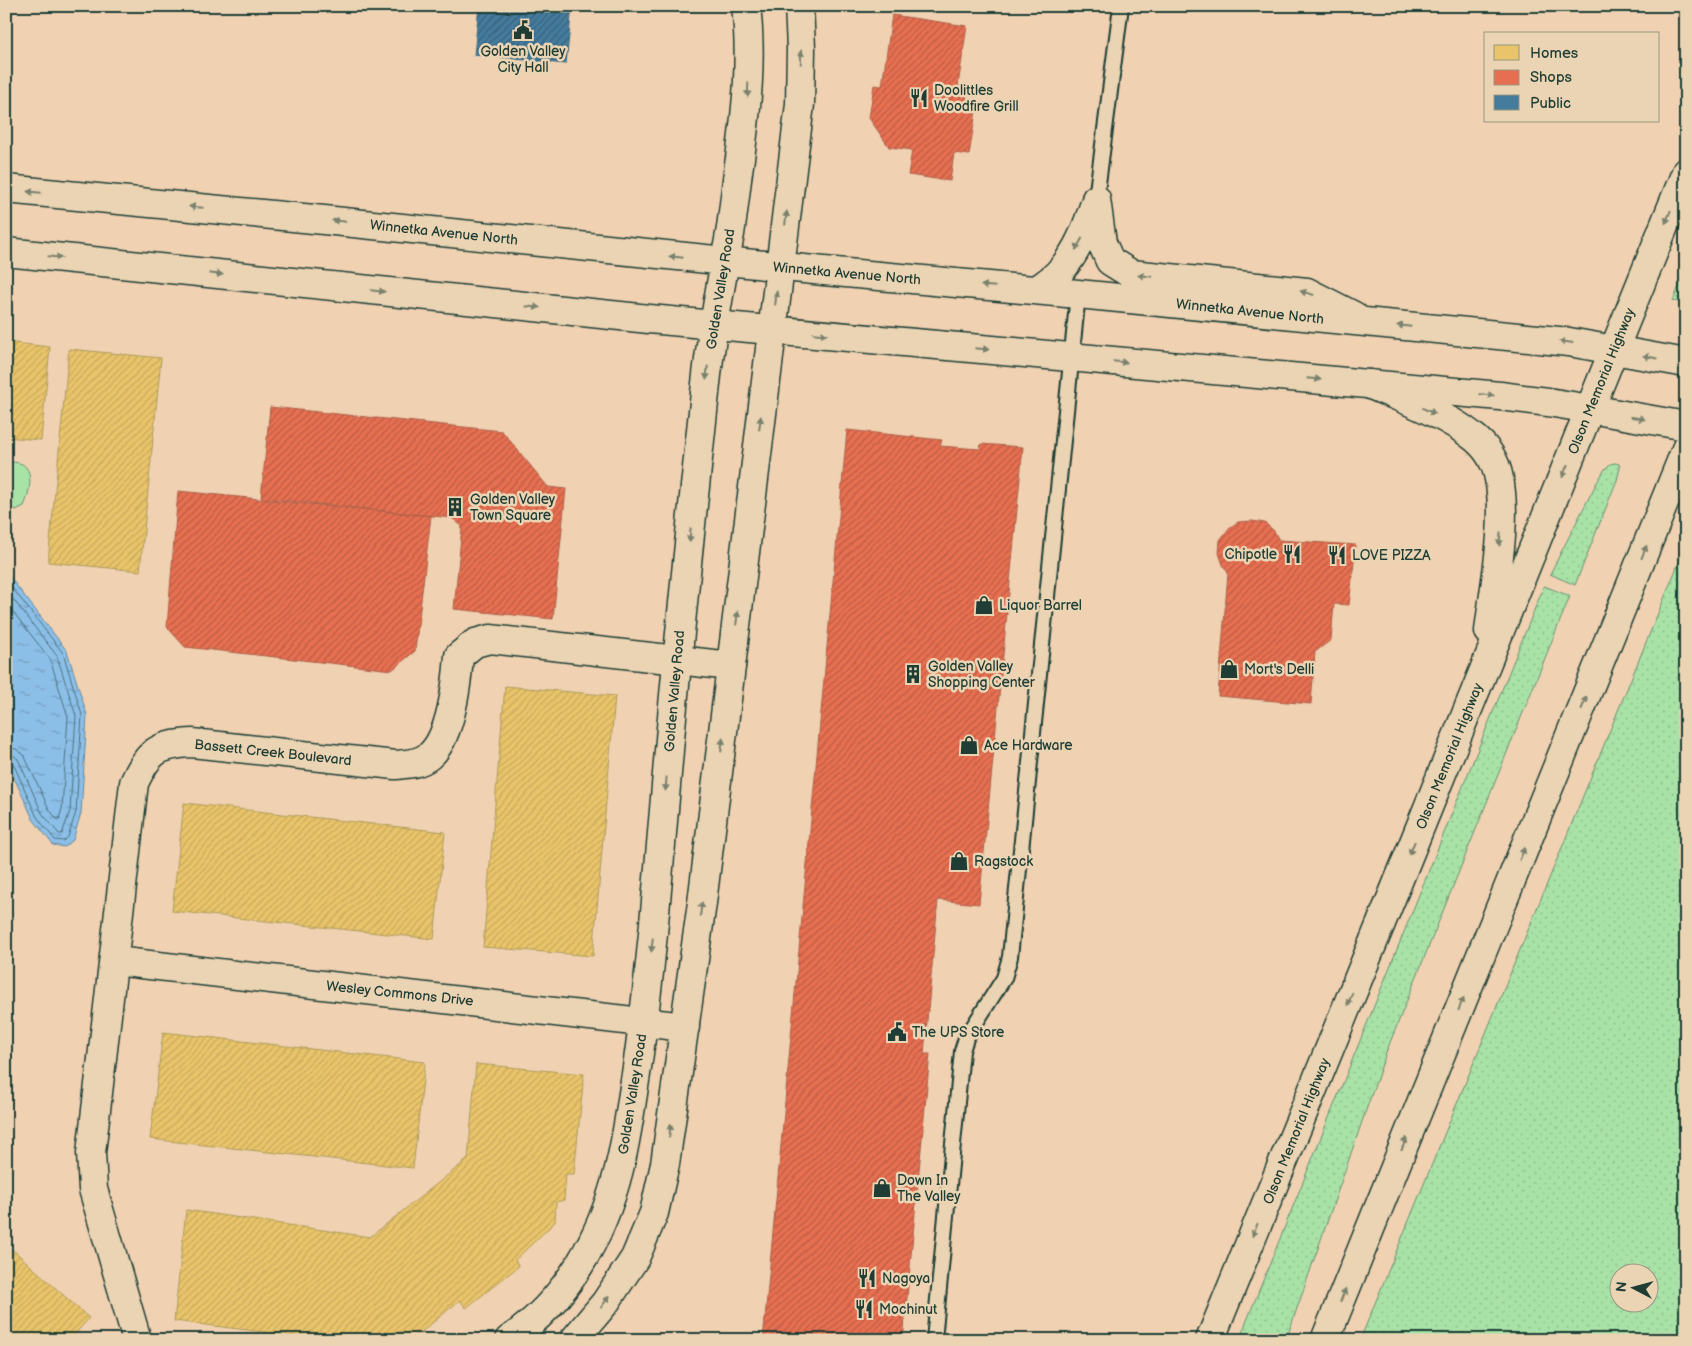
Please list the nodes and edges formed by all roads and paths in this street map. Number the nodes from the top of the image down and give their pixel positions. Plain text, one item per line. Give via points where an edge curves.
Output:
1 (746, 6) edge
2 (799, 6) edge
3 (1121, 6) edge
4 (1686, 172) edge
5 (6, 189) edge
6 (1096, 199) junction
7 (6, 252) edge
8 (725, 261) junction
9 (780, 267) junction
10 (1037, 290) junction
11 (1078, 294) junction
12 (1366, 322) junction
13 (714, 325) junction
14 (772, 330) junction
15 (1614, 350) junction
16 (1072, 357) junction
17 (1686, 363) edge
18 (1369, 384) junction
19 (1590, 409) junction
20 (1686, 426) edge
21 (1686, 450) edge
22 (676, 660) junction
23 (731, 666) junction
24 (1485, 666) junction
25 (115, 961) junction
26 (644, 1021) junction
27 (685, 1027) junction
28 (520, 1337) edge
29 (137, 1340) edge
30 (574, 1340) edge
31 (934, 1340) edge
32 (1210, 1340) edge
33 (1325, 1340) edge

1 -> 8 main road, Golden Valley Road via 748,100
9 -> 2 main road via 800,104
3 - 6 lane
4 -> 15 main road, Olson Memorial Highway
8 -> 5 main road, Winnetka Avenue North
6 -> 10 main road via 1076,250 1060,272
12 -> 6 main road via 1308,292 1130,274 1110,261 1102,243
7 -> 13 main road
8 - 9 main road, Winnetka Avenue North
8 - 13 main road, Golden Valley Road
10 -> 9 main road, Winnetka Avenue North
14 -> 9 main road
10 - 11 main road, Winnetka Avenue North
11 - 12 main road, Winnetka Avenue North
11 - 16 lane
15 -> 12 main road, Winnetka Avenue North via 1569,342
13 - 14 main road
13 -> 22 main road, Golden Valley Road
14 -> 16 main road
23 -> 14 main road
17 -> 15 main road, Winnetka Avenue North
15 - 19 main road, Olson Memorial Highway
16 -> 18 main road
16 - 31 lane via 1010,957 1004,978 966,1038 962,1051
18 -> 19 main road via 1500,396
18 -> 24 main road via 1472,435 1489,453 1494,464 1499,479 1502,513
19 -> 20 main road
19 -> 24 main road, Olson Memorial Highway
33 -> 21 main road
22 - 23 main road, Bassett Creek Boulevard
22 - 25 main road, Bassett Creek Boulevard via 490,639 476,643 459,656 450,717 440,741 430,756 415,763 395,765 192,743 174,744 153,752 134,783
22 -> 26 main road, Golden Valley Road
27 -> 23 main road
24 -> 32 main road, Olson Memorial Highway
25 - 26 main road, Wesley Commons Drive
25 - 29 main road, Bassett Creek Boulevard via 91,1153 93,1189
26 - 27 main road, Wesley Commons Drive
26 - 28 main road, Golden Valley Road via 620,1168 608,1207 593,1243 576,1270 551,1304
30 -> 27 main road via 605,1304 634,1258 654,1213 665,1164

